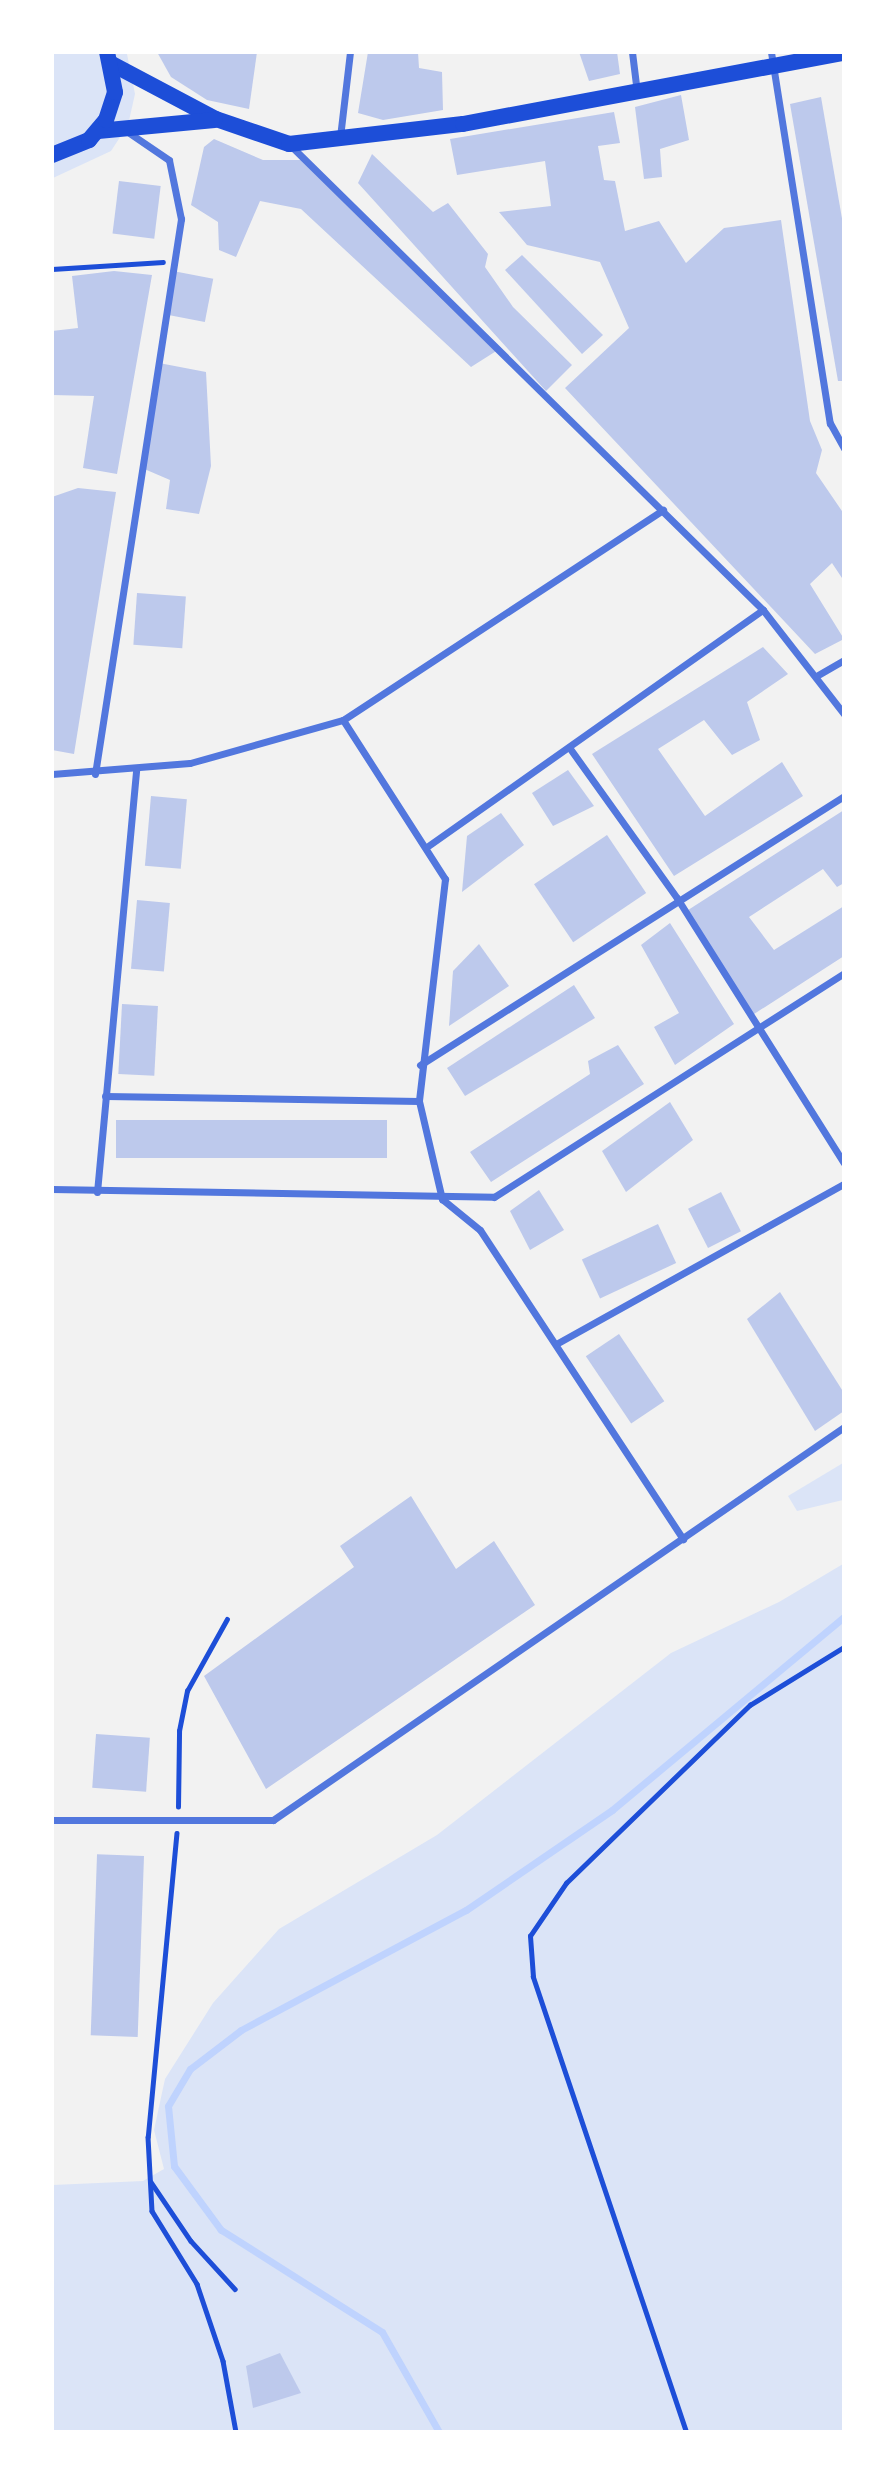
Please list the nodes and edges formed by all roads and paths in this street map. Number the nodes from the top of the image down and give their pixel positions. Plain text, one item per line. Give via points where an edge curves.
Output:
1 (349, 52) edge
2 (632, 52) edge
3 (844, 53) edge
4 (825, 55) edge
5 (110, 58) edge
6 (772, 59) edge
7 (637, 92) junction
8 (216, 120) junction
9 (121, 130) junction
10 (98, 131) junction
11 (339, 141) junction
12 (289, 144) junction
13 (52, 155) edge
14 (174, 262) junction
15 (52, 270) edge
16 (844, 448) edge
17 (663, 510) junction
18 (763, 610) junction
19 (844, 660) edge
20 (818, 675) junction
21 (844, 714) edge
22 (343, 720) junction
23 (571, 750) junction
24 (136, 770) junction
25 (52, 774) edge
26 (95, 774) junction
27 (844, 796) edge
28 (428, 846) junction
29 (677, 898) junction
30 (844, 973) edge
31 (761, 1031) junction
32 (420, 1065) junction
33 (105, 1097) junction
34 (419, 1101) junction
35 (844, 1163) edge
36 (844, 1184) edge
37 (52, 1189) edge
38 (97, 1192) junction
39 (442, 1199) junction
40 (556, 1344) junction
41 (844, 1427) edge
42 (684, 1539) junction
43 (226, 1619) dead end
44 (844, 1647) edge
45 (52, 1820) edge
46 (178, 1820) junction
47 (151, 2181) junction
48 (235, 2289) dead end
49 (236, 2431) edge
50 (686, 2431) edge

1 - 11 street
2 - 7 street
3 - 4 main road
4 - 6 main road
5 - 8 main road
5 - 10 main road via 115,92
6 - 7 main road
6 - 16 street via 830,423
7 - 11 main road
8 - 9 main road
8 - 12 main road
9 - 10 main road
9 - 14 street via 140,136 169,160 181,219
10 - 13 main road
11 - 12 main road
12 - 17 street
14 - 15 path
14 - 26 street
17 - 18 street
17 - 22 street
18 - 20 street
18 - 23 street
19 - 20 street
20 - 21 street
22 - 24 street via 190,764
22 - 28 street
23 - 28 street
23 - 29 street
24 - 26 street
24 - 33 street
25 - 26 street
27 - 29 street
28 - 32 street via 445,879
29 - 31 street
29 - 32 street
30 - 31 street
31 - 35 street
31 - 39 street via 494,1197
32 - 34 street
33 - 34 street
33 - 38 street
34 - 39 street
36 - 40 street
37 - 38 street
38 - 39 street
39 - 40 street via 480,1230
40 - 42 street
41 - 42 street
42 - 46 street via 272,1820
43 - 46 path via 187,1691 179,1731
44 - 50 path via 750,1705 566,1883 530,1936 533,1976
45 - 46 street
46 - 47 path via 148,2137
47 - 48 path via 191,2241
47 - 49 path via 152,2211 197,2284 223,2361

